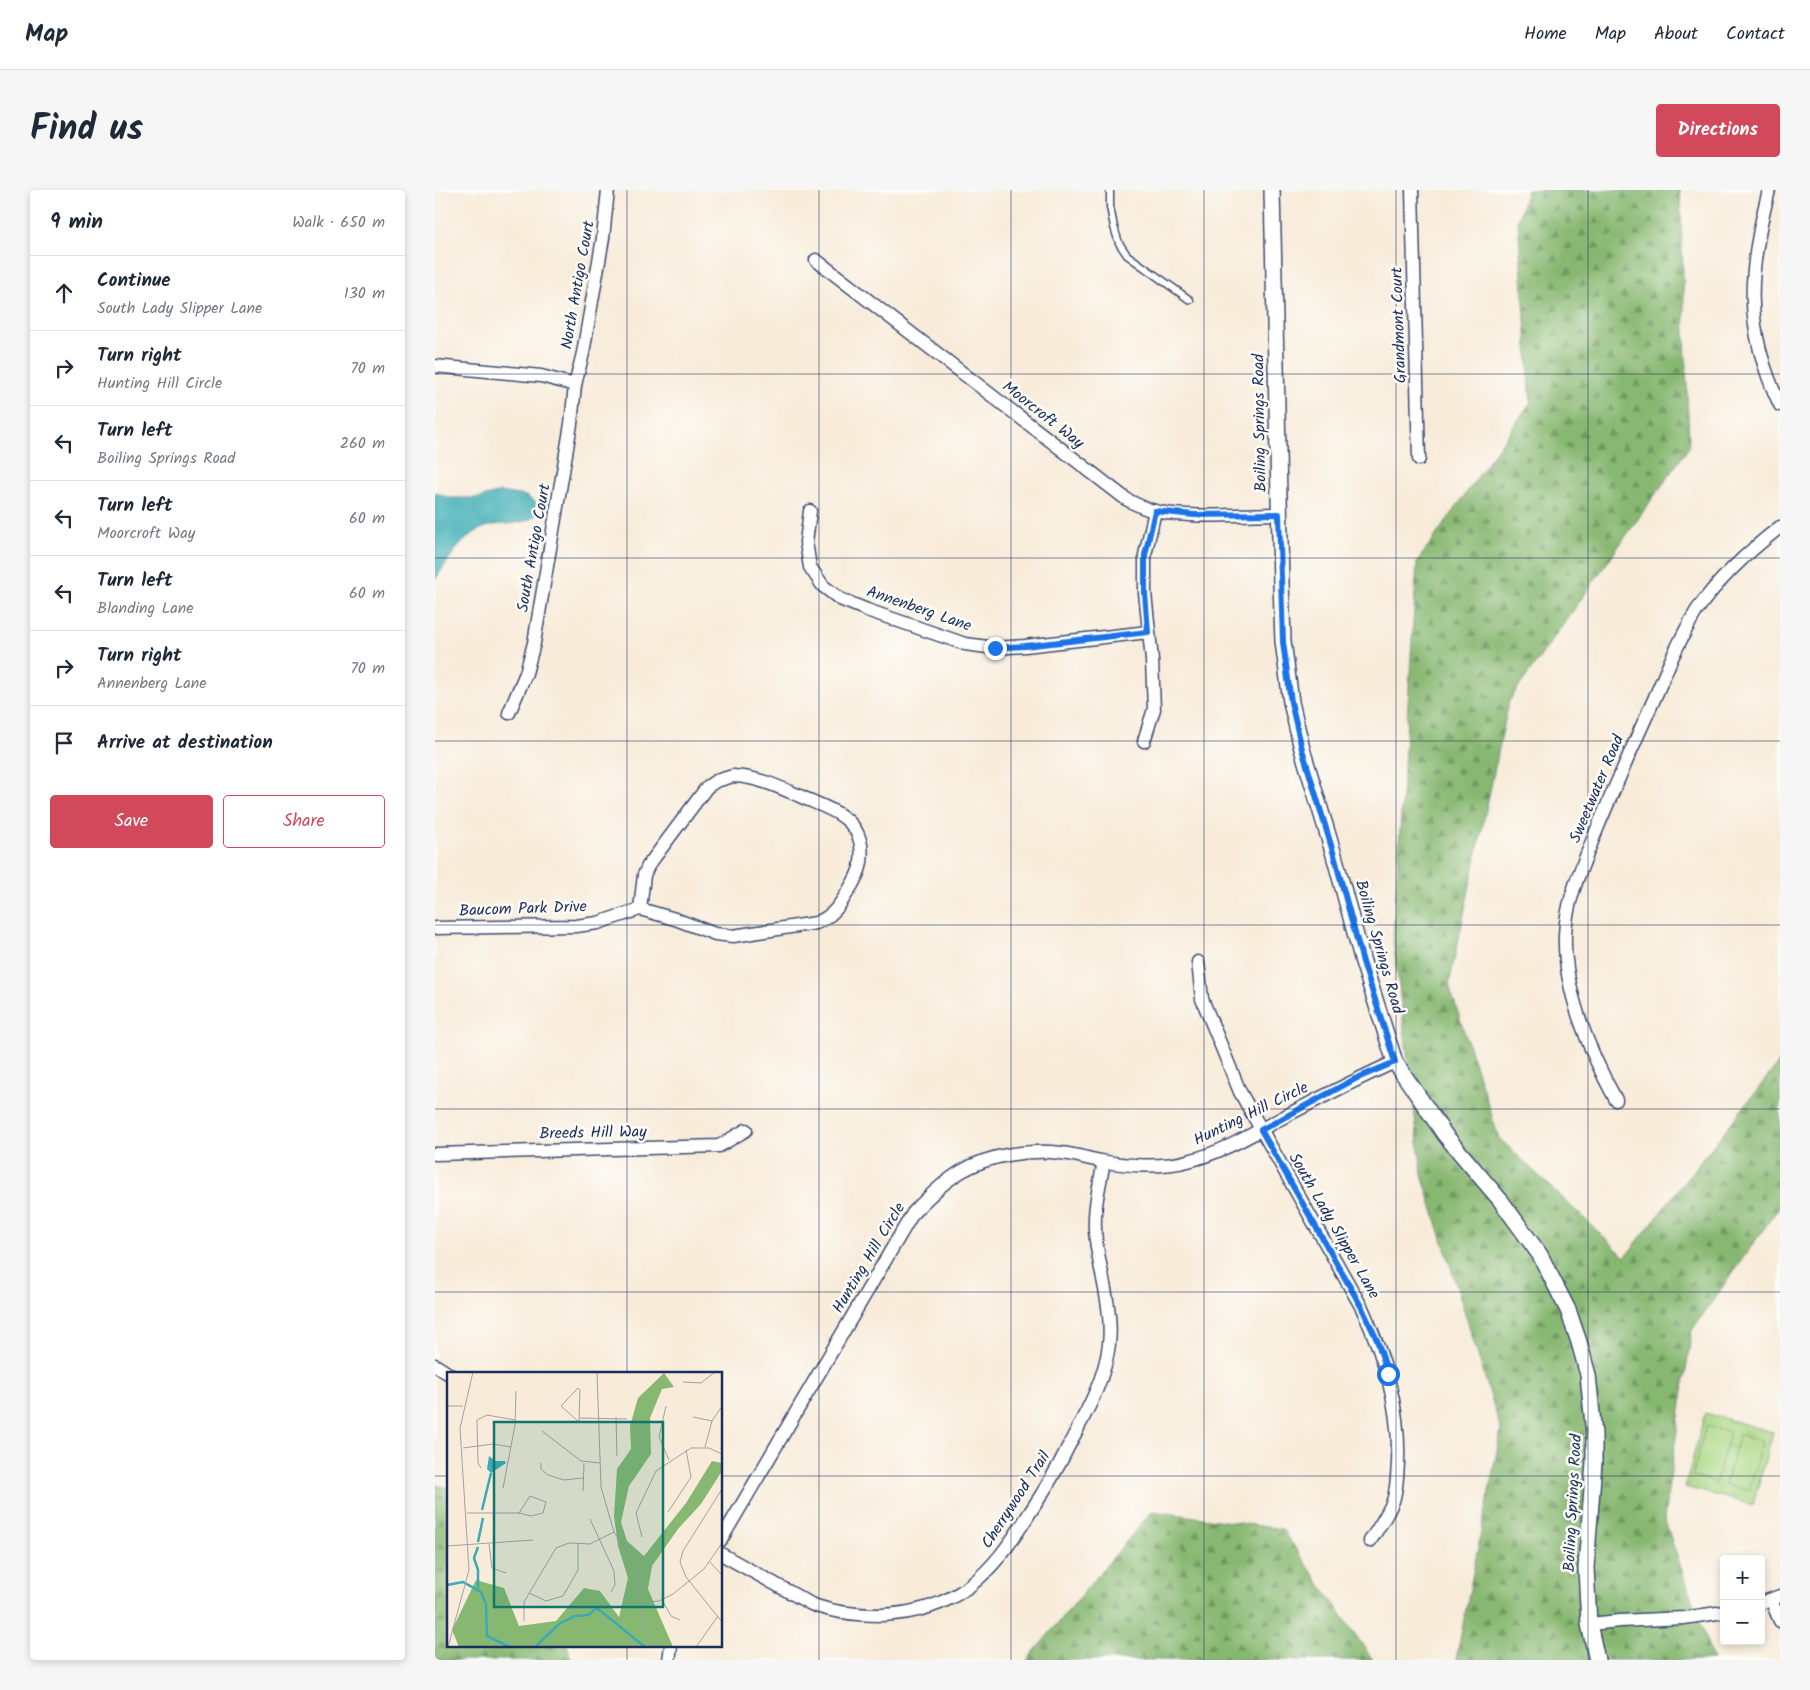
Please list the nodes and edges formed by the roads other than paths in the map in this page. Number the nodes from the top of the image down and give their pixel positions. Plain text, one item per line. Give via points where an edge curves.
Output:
1 (608, 190) edge
2 (1110, 190) edge
3 (1272, 190) edge
4 (1412, 190) edge
5 (1769, 190) edge
6 (816, 260) dead end
7 (1191, 300) dead end
8 (435, 366) edge
9 (575, 385) junction
10 (1780, 405) edge
11 (1419, 459) dead end
12 (810, 511) dead end
13 (1155, 511) junction
14 (1279, 514) junction
15 (1780, 527) edge
16 (1148, 632) junction
17 (509, 714) dead end
18 (1144, 741) dead end
19 (640, 909) junction
20 (435, 928) edge
21 (1198, 962) dead end
22 (1395, 1062) junction
23 (1616, 1100) dead end
24 (746, 1130) dead end
25 (1261, 1130) junction
26 (435, 1154) edge
27 (1104, 1162) junction
28 (435, 1365) edge
29 (447, 1373) edge
30 (723, 1537) edge
31 (1370, 1540) dead end
32 (723, 1555) edge
33 (1771, 1600) edge
34 (1720, 1613) edge
35 (1780, 1621) edge
36 (1589, 1624) junction
37 (1597, 1660) edge

1 - 9 street, North Antigo Court via 603,238
2 - 7 lane via 1114,227 1127,255
3 - 14 street, Boiling Springs Road
4 - 11 street, Grandmont Court
5 - 10 street via 1753,268 1752,305 1762,362
6 - 13 street, Moorcroft Way via 1126,499
8 - 9 street via 541,376
9 - 17 street, South Antigo Court via 534,643
12 - 16 street, Annenberg Lane via 806,542 810,567 823,586 840,599 867,610 965,644 995,648
13 - 14 street, Moorcroft Way via 1194,515
13 - 16 street via 1145,555
14 - 22 street, Boiling Springs Road via 1283,642 1291,702 1363,962
15 - 23 street, Sweetwater Road via 1723,576 1693,618 1652,702 1573,888 1565,937 1570,988 1577,1013
16 - 18 street via 1153,709
19 - 19 street via 715,934 733,936 816,923 831,916 859,873 862,857 860,840 851,824 838,813 755,778 723,778 703,792 648,866
19 - 20 street, Baucom Park Drive via 576,926
21 - 25 street, South Lady Slipper Lane via 1202,999 1240,1092
22 - 25 street, Hunting Hill Circle via 1355,1079
22 - 36 street, Boiling Springs Road via 1445,1135 1501,1201 1535,1248 1568,1310 1587,1375 1594,1434 1586,1568
24 - 26 street, Breeds Hill Way via 719,1146
25 - 27 street, Hunting Hill Circle via 1218,1152 1185,1162 1153,1166
25 - 31 street, South Lady Slipper Lane via 1362,1308 1388,1374 1397,1425 1397,1482 1386,1516
27 - 30 street, Hunting Hill Circle via 1060,1152 1008,1155 963,1170 934,1192 913,1213
27 - 32 street, Cherrywood Trail via 1094,1222 1109,1312 1110,1332 1105,1364 1086,1412 1054,1474 1015,1537 987,1571 961,1592 930,1608 893,1614 849,1614 811,1604
28 - 29 street
33 - 35 street
34 - 36 street
36 - 37 street, Boiling Springs Road

